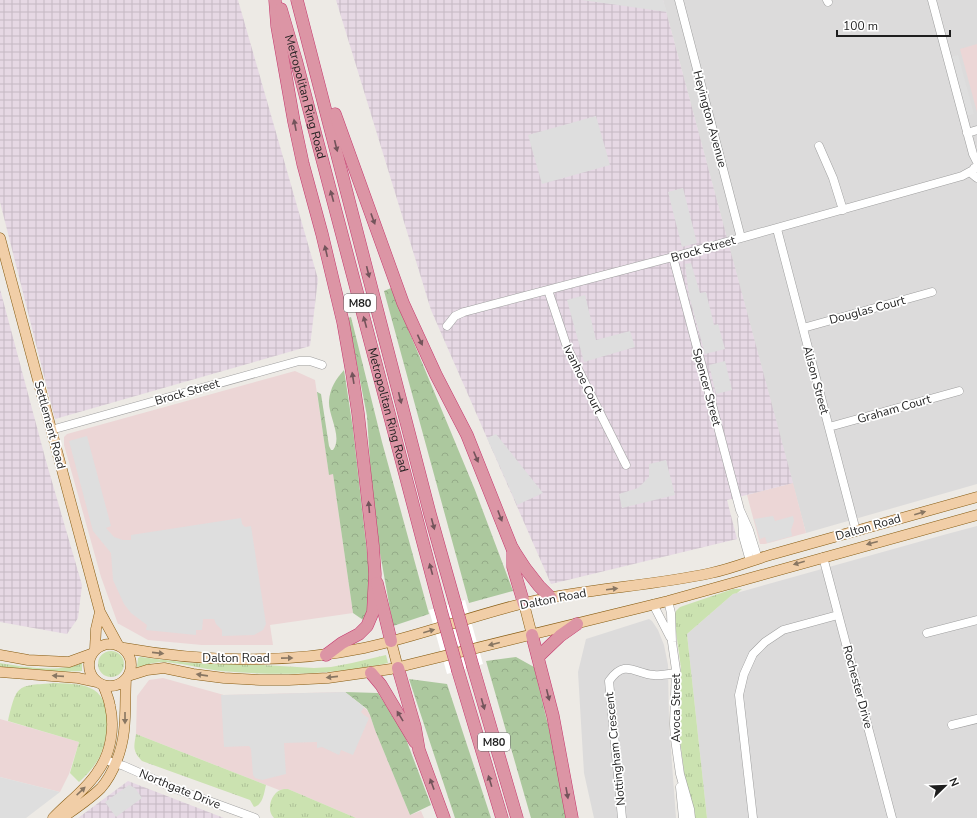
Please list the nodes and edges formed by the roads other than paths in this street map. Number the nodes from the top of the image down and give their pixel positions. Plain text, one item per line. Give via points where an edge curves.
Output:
1 (275, 0) edge
2 (278, 0) edge
3 (297, 0) edge
4 (679, 0) edge
5 (932, 0) edge
6 (311, 51) junction
7 (977, 130) edge
8 (967, 133) junction
9 (819, 146) dead end
10 (975, 170) edge
11 (843, 210) junction
12 (777, 229) junction
13 (0, 238) edge
14 (741, 238) junction
15 (673, 257) junction
16 (548, 290) junction
17 (932, 292) dead end
18 (447, 326) dead end
19 (803, 328) junction
20 (322, 365) dead end
21 (959, 391) dead end
22 (829, 428) junction
23 (52, 430) junction
24 (626, 465) dead end
25 (977, 497) edge
26 (977, 515) edge
27 (856, 531) junction
28 (512, 548) junction
29 (823, 557) junction
30 (754, 560) junction
31 (375, 574) junction
32 (758, 575) junction
33 (551, 598) junction
34 (668, 601) junction
35 (524, 604) junction
36 (653, 604) junction
37 (100, 612) junction
38 (838, 615) junction
39 (977, 620) edge
40 (577, 624) junction
41 (927, 633) dead end
42 (532, 635) junction
43 (391, 641) junction
44 (672, 642) junction
45 (121, 646) junction
46 (93, 652) junction
47 (0, 655) edge
48 (326, 655) junction
49 (538, 657) junction
50 (398, 668) junction
51 (0, 672) edge
52 (676, 672) junction
53 (371, 673) junction
54 (127, 677) junction
55 (100, 683) junction
56 (977, 719) edge
57 (952, 725) dead end
58 (419, 750) junction
59 (105, 760) junction
60 (115, 763) junction
61 (680, 774) junction
62 (53, 818) edge
63 (62, 818) edge
64 (255, 818) edge
65 (444, 818) edge
66 (502, 818) edge
67 (517, 818) edge
68 (572, 818) edge
69 (622, 818) edge
70 (683, 818) edge
71 (691, 818) edge
72 (754, 818) edge
73 (892, 818) edge

31 -> 1 highway via 352,372 343,322 294,122 277,26
66 -> 2 highway, Metropolitan Ring Road / M80, bridge via 440,607
3 - 6 highway, Metropolitan Ring Road / M80
4 - 14 street, Heyington Avenue
5 - 8 street
6 -> 28 highway via 403,303 467,435
6 -> 67 highway, Metropolitan Ring Road / M80, bridge via 426,499
7 - 8 street
8 - 10 street
9 - 11 street
10 - 11 street, Brock Street
11 - 12 street, Brock Street
12 - 14 street, Brock Street
12 - 19 street, Alison Street
13 - 23 main road, Settlement Road
14 - 15 street, Brock Street
15 - 16 street, Brock Street
15 - 30 street, Spencer Street via 742,516 749,530
16 - 18 street, Brock Street via 464,312 455,316
16 - 24 street, Ivanhoe Court via 566,347
17 - 19 street, Douglas Court
19 - 22 street, Alison Street
20 - 23 street, Brock Street via 299,361
21 - 22 street, Graham Court
22 - 27 street, Alison Street
23 - 37 main road, Settlement Road
27 -> 25 main road, Dalton Road
26 -> 29 main road, Dalton Road
27 - 30 main road, Dalton Road
28 - 33 highway via 539,586
28 - 35 highway via 513,567
29 -> 32 main road, Dalton Road
29 - 38 street, Rochester Drive
30 - 32 main road, Spencer Street
33 -> 30 main road, Dalton Road via 664,582 712,573
31 - 43 highway
31 - 48 highway via 373,612 367,626
32 - 34 main road, Dalton Road
33 - 35 main road, Dalton Road
34 - 36 main road, Dalton Road
34 - 44 street, Avoca Street
35 - 42 main road
43 -> 35 main road, Dalton Road
36 - 40 main road, Dalton Road
36 - 44 street, Avoca Street
37 - 45 main road, Settlement Road
37 - 46 main road, Settlement Road
38 - 72 street via 783,630 764,642 754,654 744,674 739,695
38 - 73 street, Rochester Drive
39 - 41 street
40 - 42 main road, Dalton Road
40 - 49 highway
42 - 49 highway
42 -> 50 main road, Dalton Road
43 - 48 main road, Dalton Road
43 - 50 main road
44 - 52 street, Avoca Street
45 - 46 main road via 106,643
45 -> 48 main road, Dalton Road via 149,652 212,658
45 - 54 main road via 131,659
46 - 47 main road via 69,662
46 - 55 main road via 88,667 91,675
49 -> 68 highway via 553,716
50 - 53 main road, Dalton Road
50 - 58 highway
55 -> 51 main road via 78,678
52 - 61 street, Avoca Street via 674,724
52 - 69 street, Nottingham Crescent via 654,675 628,668 616,672 609,681
53 -> 54 main road, Dalton Road via 328,678 260,680 209,676 164,668 147,670
58 -> 53 highway via 381,685
54 - 55 main road via 116,685
54 -> 60 main road via 124,731
55 - 59 main road via 110,706 112,727
56 - 57 street
65 -> 58 highway
59 - 60 street, Northgate Drive
62 -> 59 main road via 98,772
60 - 63 main road via 100,788
60 - 64 street, Northgate Drive
61 - 70 street, Avoca Street
61 - 71 street, Avoca Street

